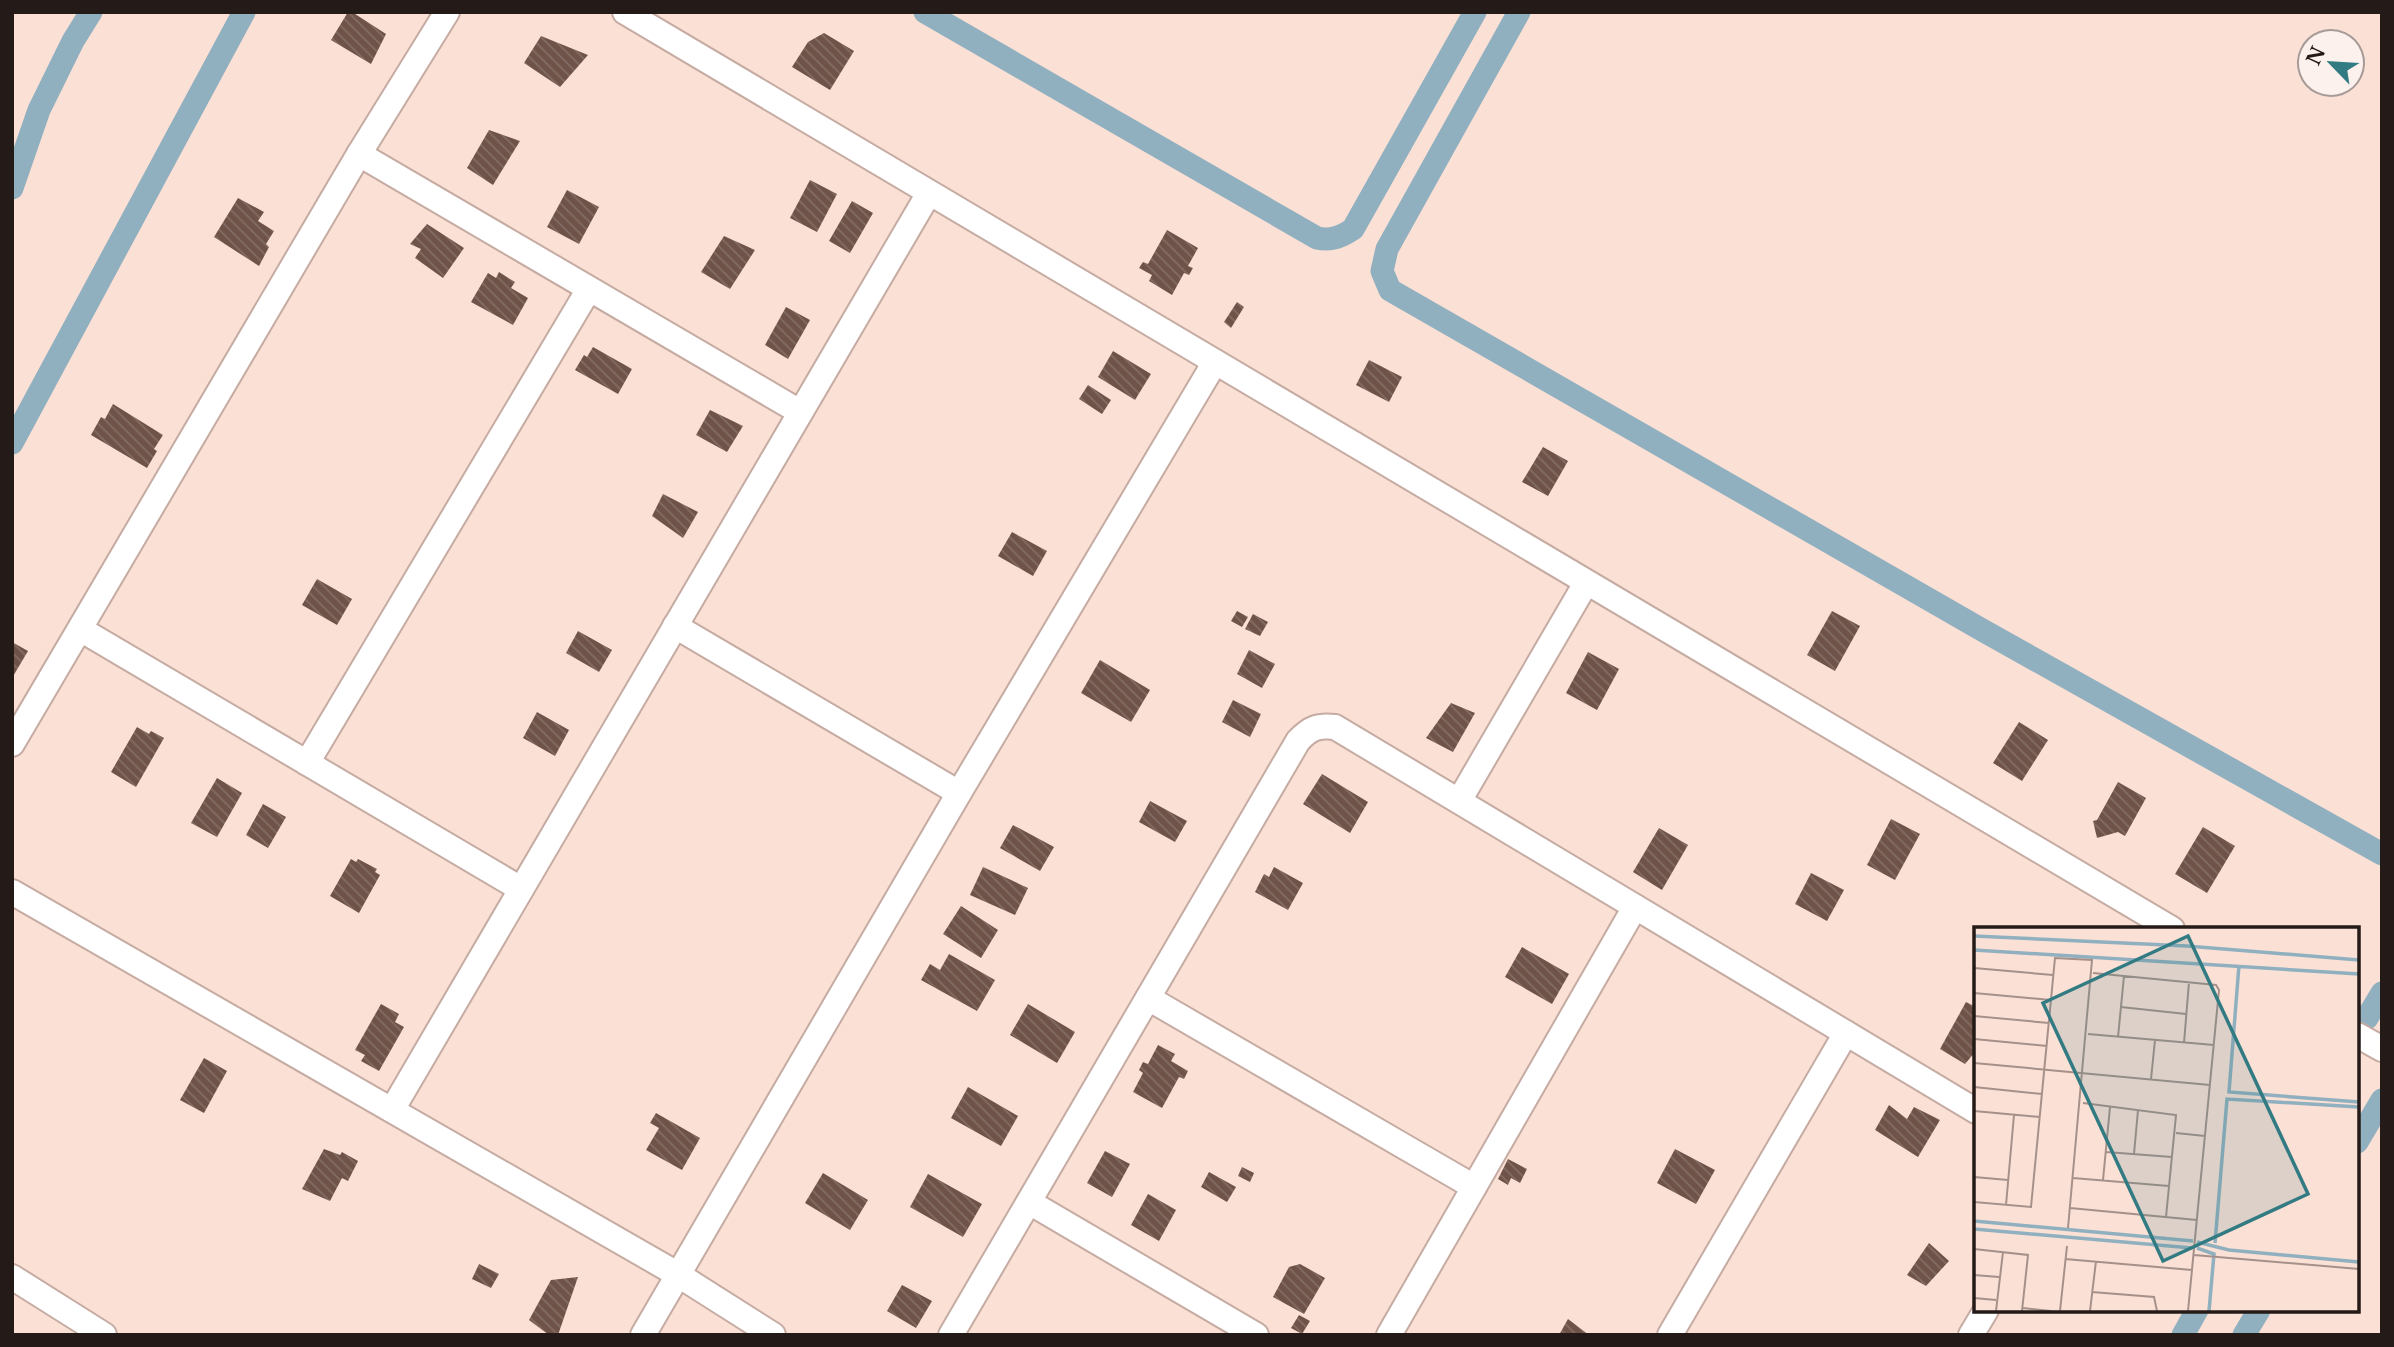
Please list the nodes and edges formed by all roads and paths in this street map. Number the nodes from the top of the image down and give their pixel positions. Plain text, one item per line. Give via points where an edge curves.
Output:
1 (446, 12) edge
2 (625, 12) edge
3 (359, 154) junction
4 (929, 193) junction
5 (589, 289) junction
6 (1215, 362) junction
7 (800, 412) junction
8 (1586, 583) junction
9 (675, 626) junction
10 (80, 629) junction
11 (12, 744) edge
12 (307, 763) junction
13 (959, 793) junction
14 (1459, 801) junction
15 (521, 889) junction
16 (12, 892) edge
17 (1635, 907) junction
18 (2169, 927) edge
19 (1148, 998) junction
20 (1846, 1033) junction
21 (2359, 1036) edge
22 (2382, 1049) edge
23 (391, 1110) junction
24 (1974, 1110) edge
25 (1474, 1187) junction
26 (1029, 1202) junction
27 (677, 1274) junction
28 (12, 1278) edge
29 (1985, 1312) edge
30 (104, 1335) edge
31 (643, 1335) edge
32 (773, 1335) edge
33 (951, 1335) edge
34 (1256, 1335) edge
35 (1389, 1335) edge
36 (1670, 1335) edge
37 (1971, 1335) edge

1 - 3 street
2 - 4 street
3 - 5 street
3 - 10 street
4 - 6 street
4 - 7 street
5 - 7 street
5 - 12 street
6 - 8 street
6 - 13 street
7 - 9 street
8 - 14 street
8 - 18 street
9 - 13 street
9 - 15 street
10 - 11 street
10 - 12 street
12 - 15 street
13 - 27 street
14 - 17 street
14 - 19 street via 1335,727 1308,730
15 - 23 street
16 - 23 street
17 - 20 street
17 - 25 street
19 - 25 street
19 - 26 street
20 - 24 street
20 - 36 street
21 - 22 street
23 - 27 street
25 - 35 street
26 - 33 street
26 - 34 street
27 - 31 street
27 - 32 street
28 - 30 street
29 - 37 street

